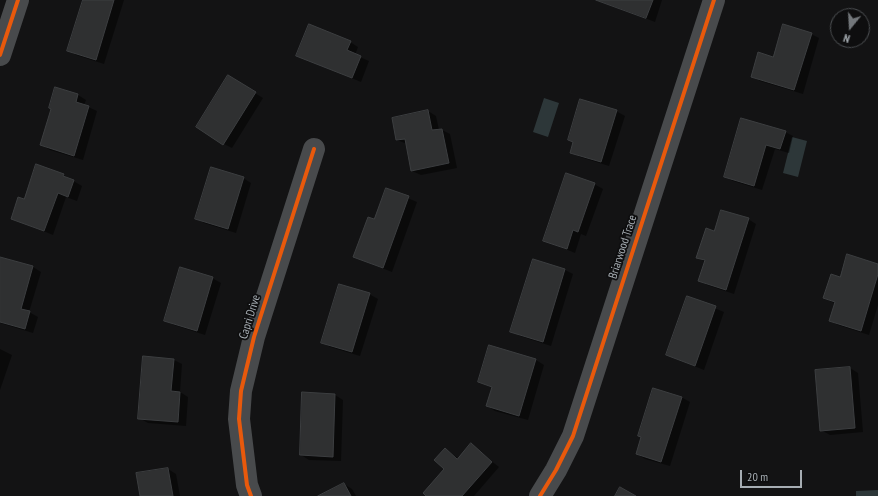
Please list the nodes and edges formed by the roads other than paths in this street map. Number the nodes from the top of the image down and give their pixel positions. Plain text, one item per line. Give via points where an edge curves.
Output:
1 (18, 0) edge
2 (714, 0) edge
3 (0, 54) edge
4 (314, 149) dead end
5 (251, 496) edge
6 (540, 496) edge

1 - 3 street
2 - 6 street, Briarwood Trace via 572,436
4 - 5 street, Capri Drive via 254,337 241,391 239,419 247,484

